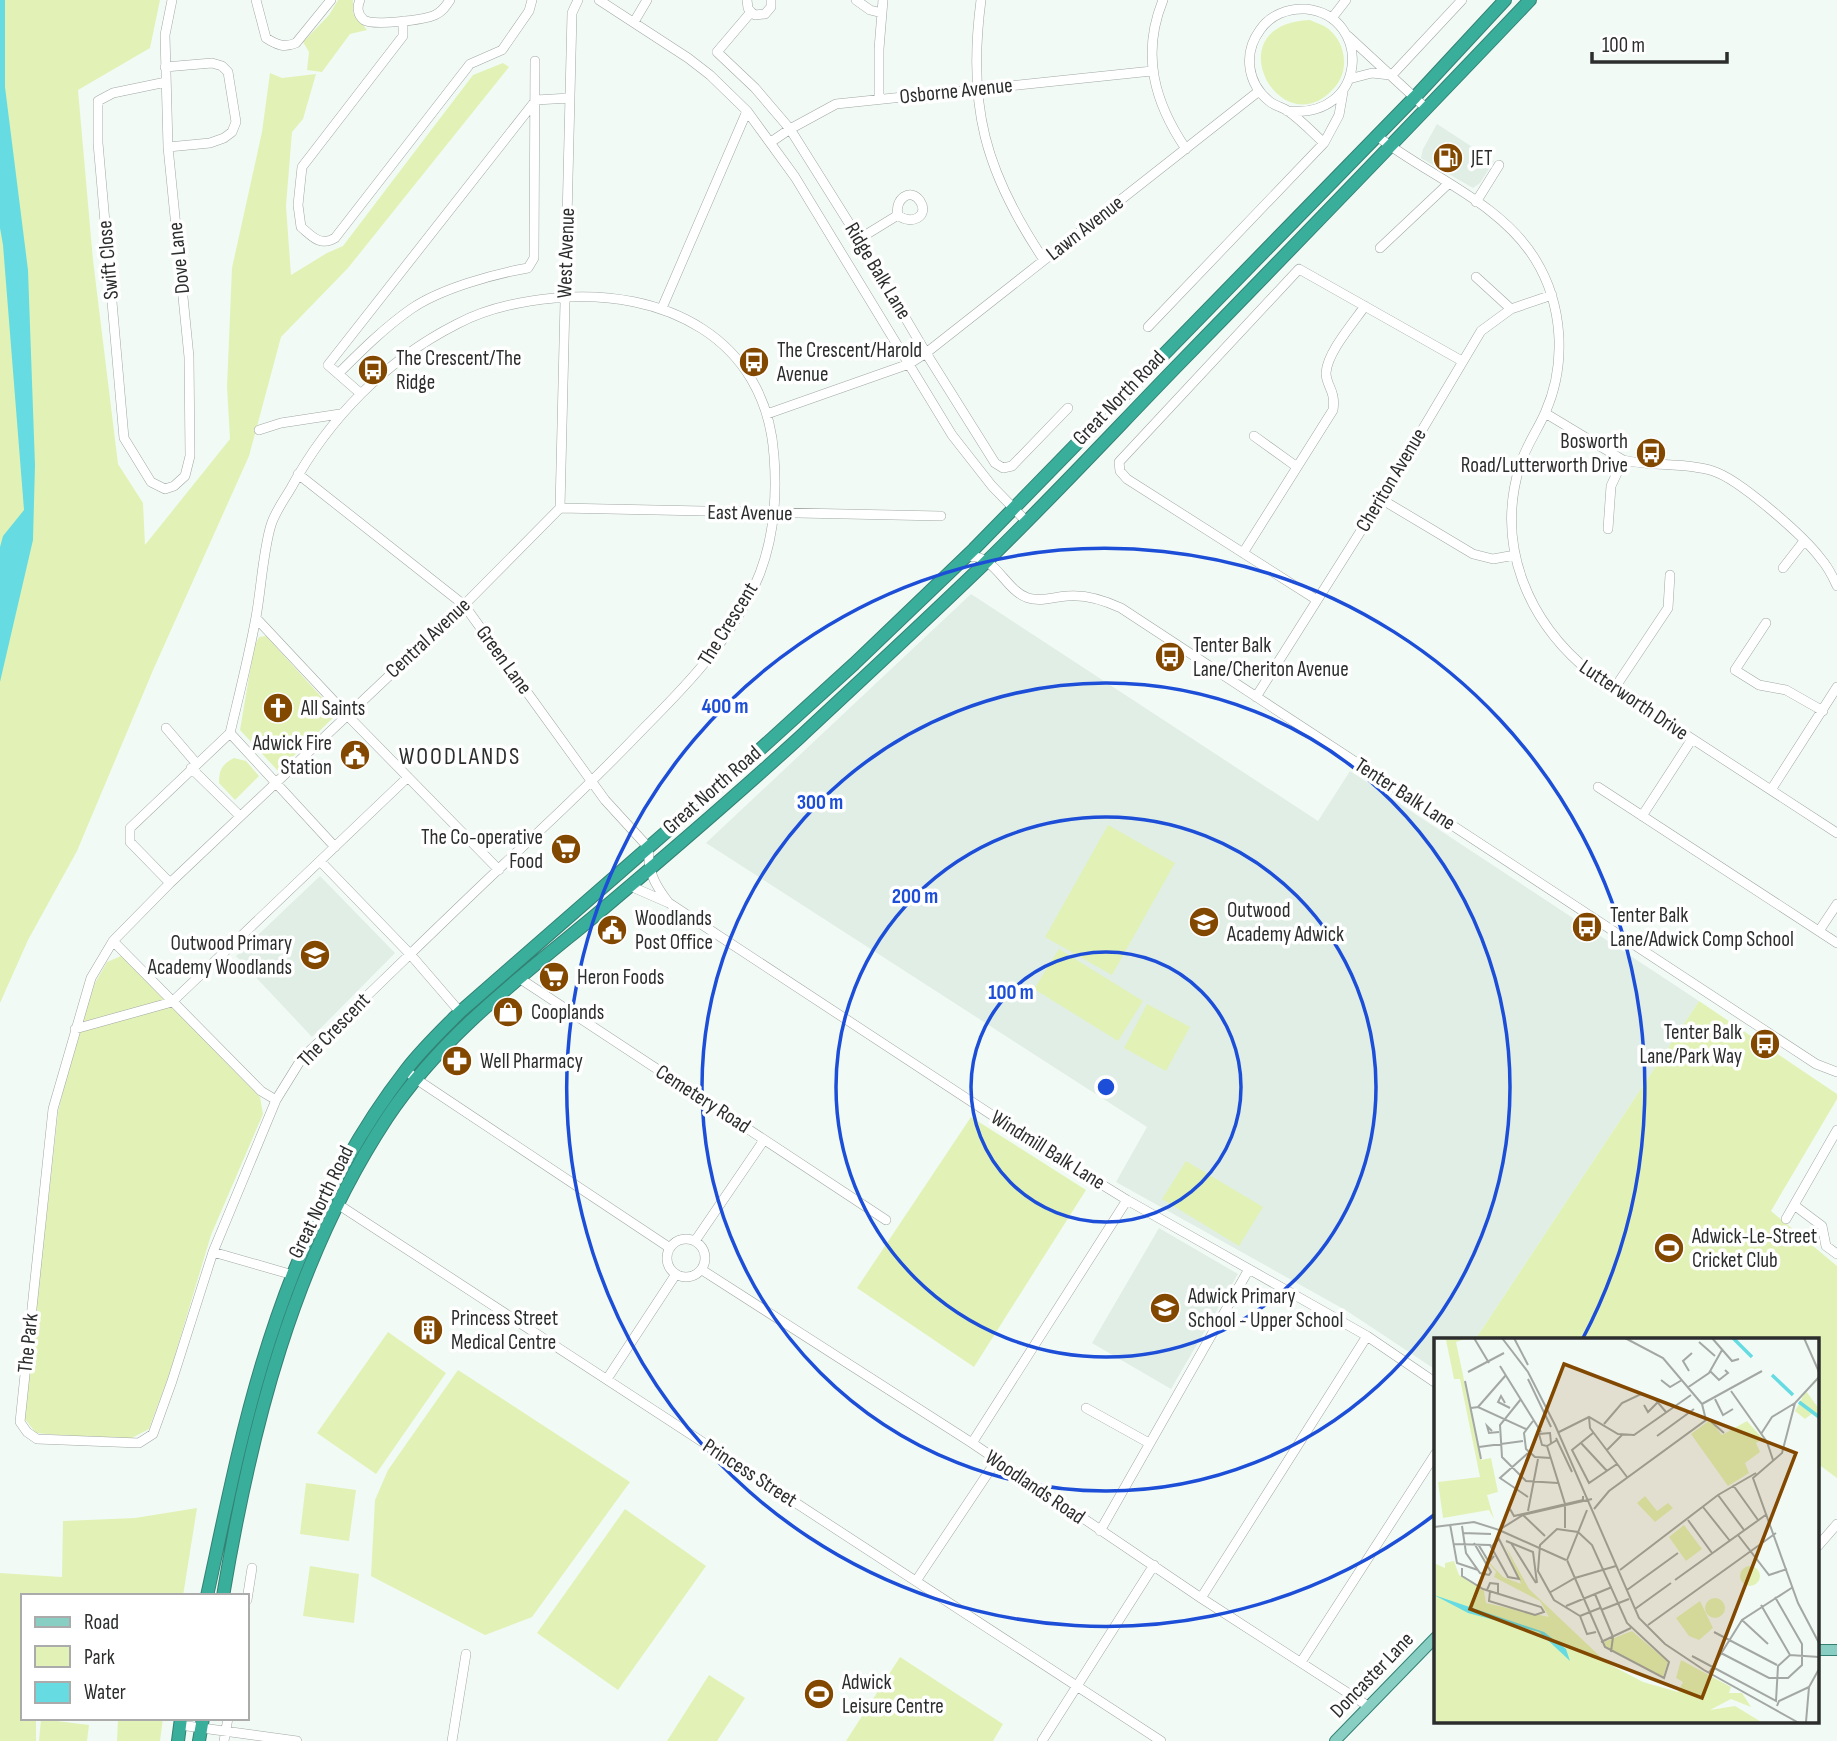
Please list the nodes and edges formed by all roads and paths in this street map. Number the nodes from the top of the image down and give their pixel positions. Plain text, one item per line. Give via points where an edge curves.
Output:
1 (172, 0) edge
2 (256, 0) edge
3 (331, 0) edge
4 (360, 0) edge
5 (450, 0) edge
6 (532, 0) edge
7 (578, 0) edge
8 (598, 0) edge
9 (647, 0) edge
10 (747, 0) edge
11 (771, 0) edge
12 (856, 0) edge
13 (883, 0) edge
14 (981, 0) edge
15 (1163, 0) edge
16 (1346, 0) edge
17 (1462, 0) edge
18 (1504, 0) edge
19 (1530, 0) edge
20 (751, 12) junction
21 (881, 13) junction
22 (1332, 18) junction
23 (403, 21) junction
24 (634, 22) junction
25 (1347, 35) junction
26 (536, 61) dead end
27 (165, 67) junction
28 (1152, 71) junction
29 (1392, 75) junction
30 (1349, 79) junction
31 (166, 82) junction
32 (976, 89) junction
33 (1259, 91) junction
34 (1343, 92) junction
35 (1415, 97) junction
36 (570, 98) junction
37 (879, 99) junction
38 (536, 100) junction
39 (1427, 109) junction
40 (747, 111) junction
41 (1287, 111) junction
42 (790, 129) junction
43 (1377, 136) junction
44 (771, 142) junction
45 (1324, 143) junction
46 (1391, 146) junction
47 (168, 147) junction
48 (1186, 149) junction
49 (1499, 165) dead end
50 (1448, 184) junction
51 (1476, 202) junction
52 (898, 215) dead end
53 (859, 239) junction
54 (1380, 248) dead end
55 (1044, 260) junction
56 (1476, 277) dead end
57 (1552, 295) junction
58 (565, 297) junction
59 (1365, 306) junction
60 (663, 308) junction
61 (1511, 309) junction
62 (1148, 327) dead end
63 (926, 353) junction
64 (1462, 361) junction
65 (909, 364) junction
66 (338, 374) junction
67 (360, 393) junction
68 (1068, 408) dead end
69 (1545, 413) junction
70 (340, 414) junction
71 (767, 414) junction
72 (259, 430) dead end
73 (1254, 436) dead end
74 (1623, 460) junction
75 (1297, 467) junction
76 (298, 474) junction
77 (151, 482) joint
78 (1381, 499) junction
79 (560, 508) junction
80 (1014, 508) junction
81 (774, 513) junction
82 (941, 516) dead end
83 (1027, 521) junction
84 (1608, 529) dead end
85 (984, 538) junction
86 (1804, 541) junction
87 (1242, 553) junction
88 (1515, 555) junction
89 (965, 557) junction
90 (987, 561) junction
91 (1783, 568) dead end
92 (1670, 575) dead end
93 (1837, 586) edge
94 (1317, 600) junction
95 (464, 606) junction
96 (256, 618) junction
97 (1766, 623) dead end
98 (1837, 687) edge
99 (1614, 689) junction
100 (1255, 696) junction
101 (1823, 711) junction
102 (347, 715) junction
103 (166, 728) dead end
104 (230, 733) junction
105 (1692, 739) junction
106 (194, 765) junction
107 (408, 777) junction
108 (275, 782) junction
109 (592, 782) junction
110 (1598, 786) dead end
111 (1771, 790) junction
112 (240, 816) junction
113 (1642, 816) junction
114 (1837, 833) edge
115 (335, 847) junction
116 (649, 848) junction
117 (320, 861) junction
118 (499, 870) junction
119 (649, 870) junction
120 (170, 883) junction
121 (630, 886) junction
122 (669, 903) junction
123 (1837, 904) edge
124 (1819, 931) junction
125 (113, 941) junction
126 (1837, 943) edge
127 (410, 954) junction
128 (519, 978) junction
129 (172, 1002) junction
130 (460, 1012) junction
131 (75, 1029) junction
132 (1837, 1072) edge
133 (411, 1074) junction
134 (276, 1100) junction
135 (1837, 1129) edge
136 (764, 1140) junction
137 (1127, 1200) junction
138 (339, 1205) junction
139 (1794, 1205) junction
140 (1786, 1219) dead end
141 (886, 1220) dead end
142 (695, 1241) junction
143 (670, 1248) junction
144 (213, 1252) junction
145 (1837, 1254) edge
146 (702, 1269) junction
147 (1249, 1269) junction
148 (676, 1274) junction
149 (293, 1275) junction
150 (1367, 1336) junction
151 (607, 1379) junction
152 (1434, 1382) edge
153 (1086, 1408) dead end
154 (972, 1443) junction
155 (1149, 1443) junction
156 (1434, 1456) edge
157 (996, 1461) junction
158 (1837, 1524) edge
159 (1100, 1531) junction
160 (1820, 1544) edge
161 (1154, 1565) junction
162 (252, 1568) dead end
163 (916, 1581) junction
164 (207, 1594) edge
165 (223, 1594) edge
166 (248, 1594) edge
167 (1201, 1598) junction
168 (1434, 1639) edge
169 (466, 1654) dead end
170 (1301, 1662) junction
171 (1076, 1685) junction
172 (1368, 1706) junction
173 (181, 1722) edge
174 (201, 1729) edge
175 (225, 1736) edge
176 (178, 1741) edge
177 (297, 1741) edge
178 (452, 1741) edge
179 (1042, 1741) edge
180 (1161, 1741) edge
181 (1335, 1741) edge

1 - 27 street, Dove Lane
2 - 3 street via 266,38 289,46
4 - 23 street via 357,7 365,21
5 - 23 street via 433,16
6 - 23 street via 529,12 502,50 470,64 335,237 318,241 301,227 302,167 402,36
7 - 36 street, West Avenue via 572,13
8 - 24 street, Ridge Balk Lane
9 - 24 street
10 - 20 street
11 - 20 street, Ridge Balk Lane via 765,14
12 - 21 street
13 - 21 street
14 - 32 street
15 - 28 street via 1152,42
16 - 22 street
17 - 29 street
18 - 35 highway, Great North Road
19 - 39 highway, Great North Road
20 - 42 street, Ridge Balk Lane via 718,52
21 - 37 street
22 - 25 street
22 - 33 street via 1315,10 1297,9 1279,13 1264,24 1249,57
24 - 40 street, Ridge Balk Lane via 688,58
25 - 29 street
25 - 30 street via 1353,62
26 - 38 street
27 - 31 street, Dove Lane
27 - 47 street via 222,66 228,72 236,122 224,138
28 - 32 street, Osborne Avenue
28 - 48 street via 1169,125
29 - 30 street via 1372,73
29 - 35 street
30 - 34 street
31 - 47 street, Dove Lane
31 - 77 street, Swift Close via 113,93 98,101 97,143 124,438
32 - 37 street, Osborne Avenue
32 - 55 street via 998,180 1018,222
33 - 41 street via 1271,104
33 - 48 street, Lawn Avenue
34 - 41 street via 1319,109
34 - 45 street, Great North Road via 1339,116
35 - 39 street
35 - 43 highway, Great North Road
36 - 38 street
36 - 58 street, West Avenue
37 - 42 street, Osborne Avenue via 836,104
38 - 66 street via 328,365
38 - 66 street via 534,258 528,268 496,274 413,307
39 - 46 highway, Great North Road
40 - 44 street, Ridge Balk Lane
40 - 60 street
41 - 45 street
42 - 44 street, Osborne Avenue
42 - 53 street, Ridge Balk Lane
43 - 46 street, Lutterworth Drive
43 - 80 highway, Great North Road
44 - 65 street, Ridge Balk Lane
45 - 62 street, Great North Road
46 - 50 street, Lutterworth Drive
46 - 83 highway, Great North Road
47 - 77 street, Dove Lane via 188,357 190,456 186,476 174,486 165,489
48 - 55 street, Lawn Avenue
49 - 51 street
50 - 51 street, Lutterworth Drive
50 - 54 street
51 - 57 street, Lutterworth Drive via 1517,234 1536,260
52 - 53 street
53 - 63 street, Ridge Balk Lane
55 - 63 street, Lawn Avenue
56 - 61 street
57 - 61 street, Cheriton Avenue
57 - 69 street, Lutterworth Drive via 1559,359
58 - 60 street, The Crescent via 632,300
58 - 67 street, The Crescent via 531,300 460,322 419,346
58 - 79 street, West Avenue
59 - 64 street
59 - 75 street via 1330,358 1326,375 1335,397 1333,410
59 - 87 street via 1298,269 1119,462 1127,480
60 - 71 street, The Crescent via 708,332 729,350 756,388
61 - 64 street, Cheriton Avenue via 1481,331
63 - 65 street, Lawn Avenue
63 - 68 street, Ridge Balk Lane via 995,463 1003,468 1012,466
64 - 78 street, Cheriton Avenue
65 - 71 street, Lawn Avenue
65 - 80 street, Ridge Balk Lane via 964,452
66 - 67 street
67 - 70 street, The Crescent
69 - 74 street
69 - 88 street, Lutterworth Drive via 1529,440 1517,477 1512,528
70 - 72 street
70 - 76 street, The Crescent
71 - 81 street, The Crescent via 775,467
73 - 75 street
74 - 84 street via 1611,486
74 - 86 street via 1693,467 1729,477
75 - 87 street
76 - 95 street, Green Lane
76 - 96 street, The Crescent via 271,525
78 - 88 street via 1473,554 1493,559
78 - 94 street, Cheriton Avenue
79 - 81 street, East Avenue
79 - 95 street, Central Avenue
80 - 83 street, Ridge Balk Lane
80 - 85 highway, Great North Road
81 - 82 street, East Avenue
81 - 109 street, The Crescent via 759,575 724,639 695,676
83 - 90 highway, Great North Road
85 - 89 highway, Great North Road
85 - 90 street
86 - 91 street
86 - 93 street
87 - 94 street
88 - 99 street, Lutterworth Drive via 1523,584 1552,636
89 - 90 street via 974,555
89 - 116 highway, Great North Road via 854,664
90 - 100 street, Tenter Balk Lane via 1018,593 1029,598 1083,596 1121,608
90 - 119 highway, Great North Road via 757,777
92 - 99 street via 1668,608
94 - 100 street, Cheriton Avenue
95 - 102 street, Central Avenue
95 - 109 street, Green Lane
96 - 102 street
96 - 104 street, The Crescent
97 - 101 street via 1735,670
98 - 101 street
99 - 105 street, Lutterworth Drive
100 - 132 street, Tenter Balk Lane via 1816,1064
101 - 111 street
102 - 107 street
102 - 108 street, Central Avenue
103 - 106 street
104 - 106 street
104 - 108 street
105 - 111 street, Lutterworth Drive
105 - 113 street
106 - 112 street
106 - 120 street via 130,828 130,842
107 - 115 street
107 - 118 street
108 - 112 street, Central Avenue
108 - 115 street
109 - 116 street, Green Lane
109 - 118 street, The Crescent
110 - 113 street
111 - 114 street, Lutterworth Drive
112 - 120 street, Central Avenue
113 - 124 street
115 - 117 street
116 - 119 street
116 - 130 highway, Great North Road
117 - 127 street
117 - 129 street
118 - 127 street, The Crescent
119 - 121 highway, Great North Road
119 - 122 street, Windmill Balk Lane
120 - 125 street, Central Avenue
121 - 122 street, Windmill Balk Lane
121 - 128 highway, Great North Road
122 - 137 street, Windmill Balk Lane
123 - 124 street
124 - 126 street
125 - 129 street
125 - 131 street, The Park via 91,978
127 - 130 street
127 - 134 street, The Crescent via 302,1058
128 - 133 highway, Great North Road
128 - 136 street, Cemetery Road
129 - 131 street
129 - 134 street via 261,1091
130 - 133 highway, Great North Road via 426,1046
131 - 144 street, The Park via 53,1109 20,1422 27,1432 37,1439 139,1443 153,1434
133 - 138 highway, Great North Road
133 - 143 street
133 - 149 highway, Great North Road via 371,1120
134 - 144 street, The Park
135 - 139 street
136 - 141 street, Cemetery Road
136 - 142 street
137 - 147 street, Windmill Balk Lane
137 - 154 street
138 - 151 street, Princess Street
138 - 165 highway, Great North Road via 302,1286 271,1379 239,1506
139 - 140 street
139 - 145 street via 1822,1226 1826,1246
142 - 143 street via 679,1240
142 - 146 street via 705,1254
143 - 148 street via 667,1260
144 - 149 street
146 - 148 street via 692,1276
146 - 154 street, Woodlands Road
147 - 150 street, Windmill Balk Lane
147 - 155 street
148 - 151 street
149 - 164 highway, Great North Road via 254,1392
150 - 152 street, Windmill Balk Lane
150 - 167 street
151 - 163 street, Princess Street
153 - 155 street
154 - 157 street, Woodlands Road
155 - 159 street
156 - 170 street
157 - 159 street, Woodlands Road
157 - 163 street
158 - 160 street
159 - 161 street, Woodlands Road
161 - 167 street, Woodlands Road
161 - 171 street
162 - 166 street
163 - 171 street, Princess Street
167 - 170 street, Woodlands Road
168 - 172 main road, Doncaster Lane
169 - 178 street
170 - 172 street, Woodlands Road
171 - 179 street
171 - 180 street, Princess Street
172 - 181 main road, Doncaster Lane
173 - 174 street
173 - 176 highway
174 - 175 street
175 - 177 street

